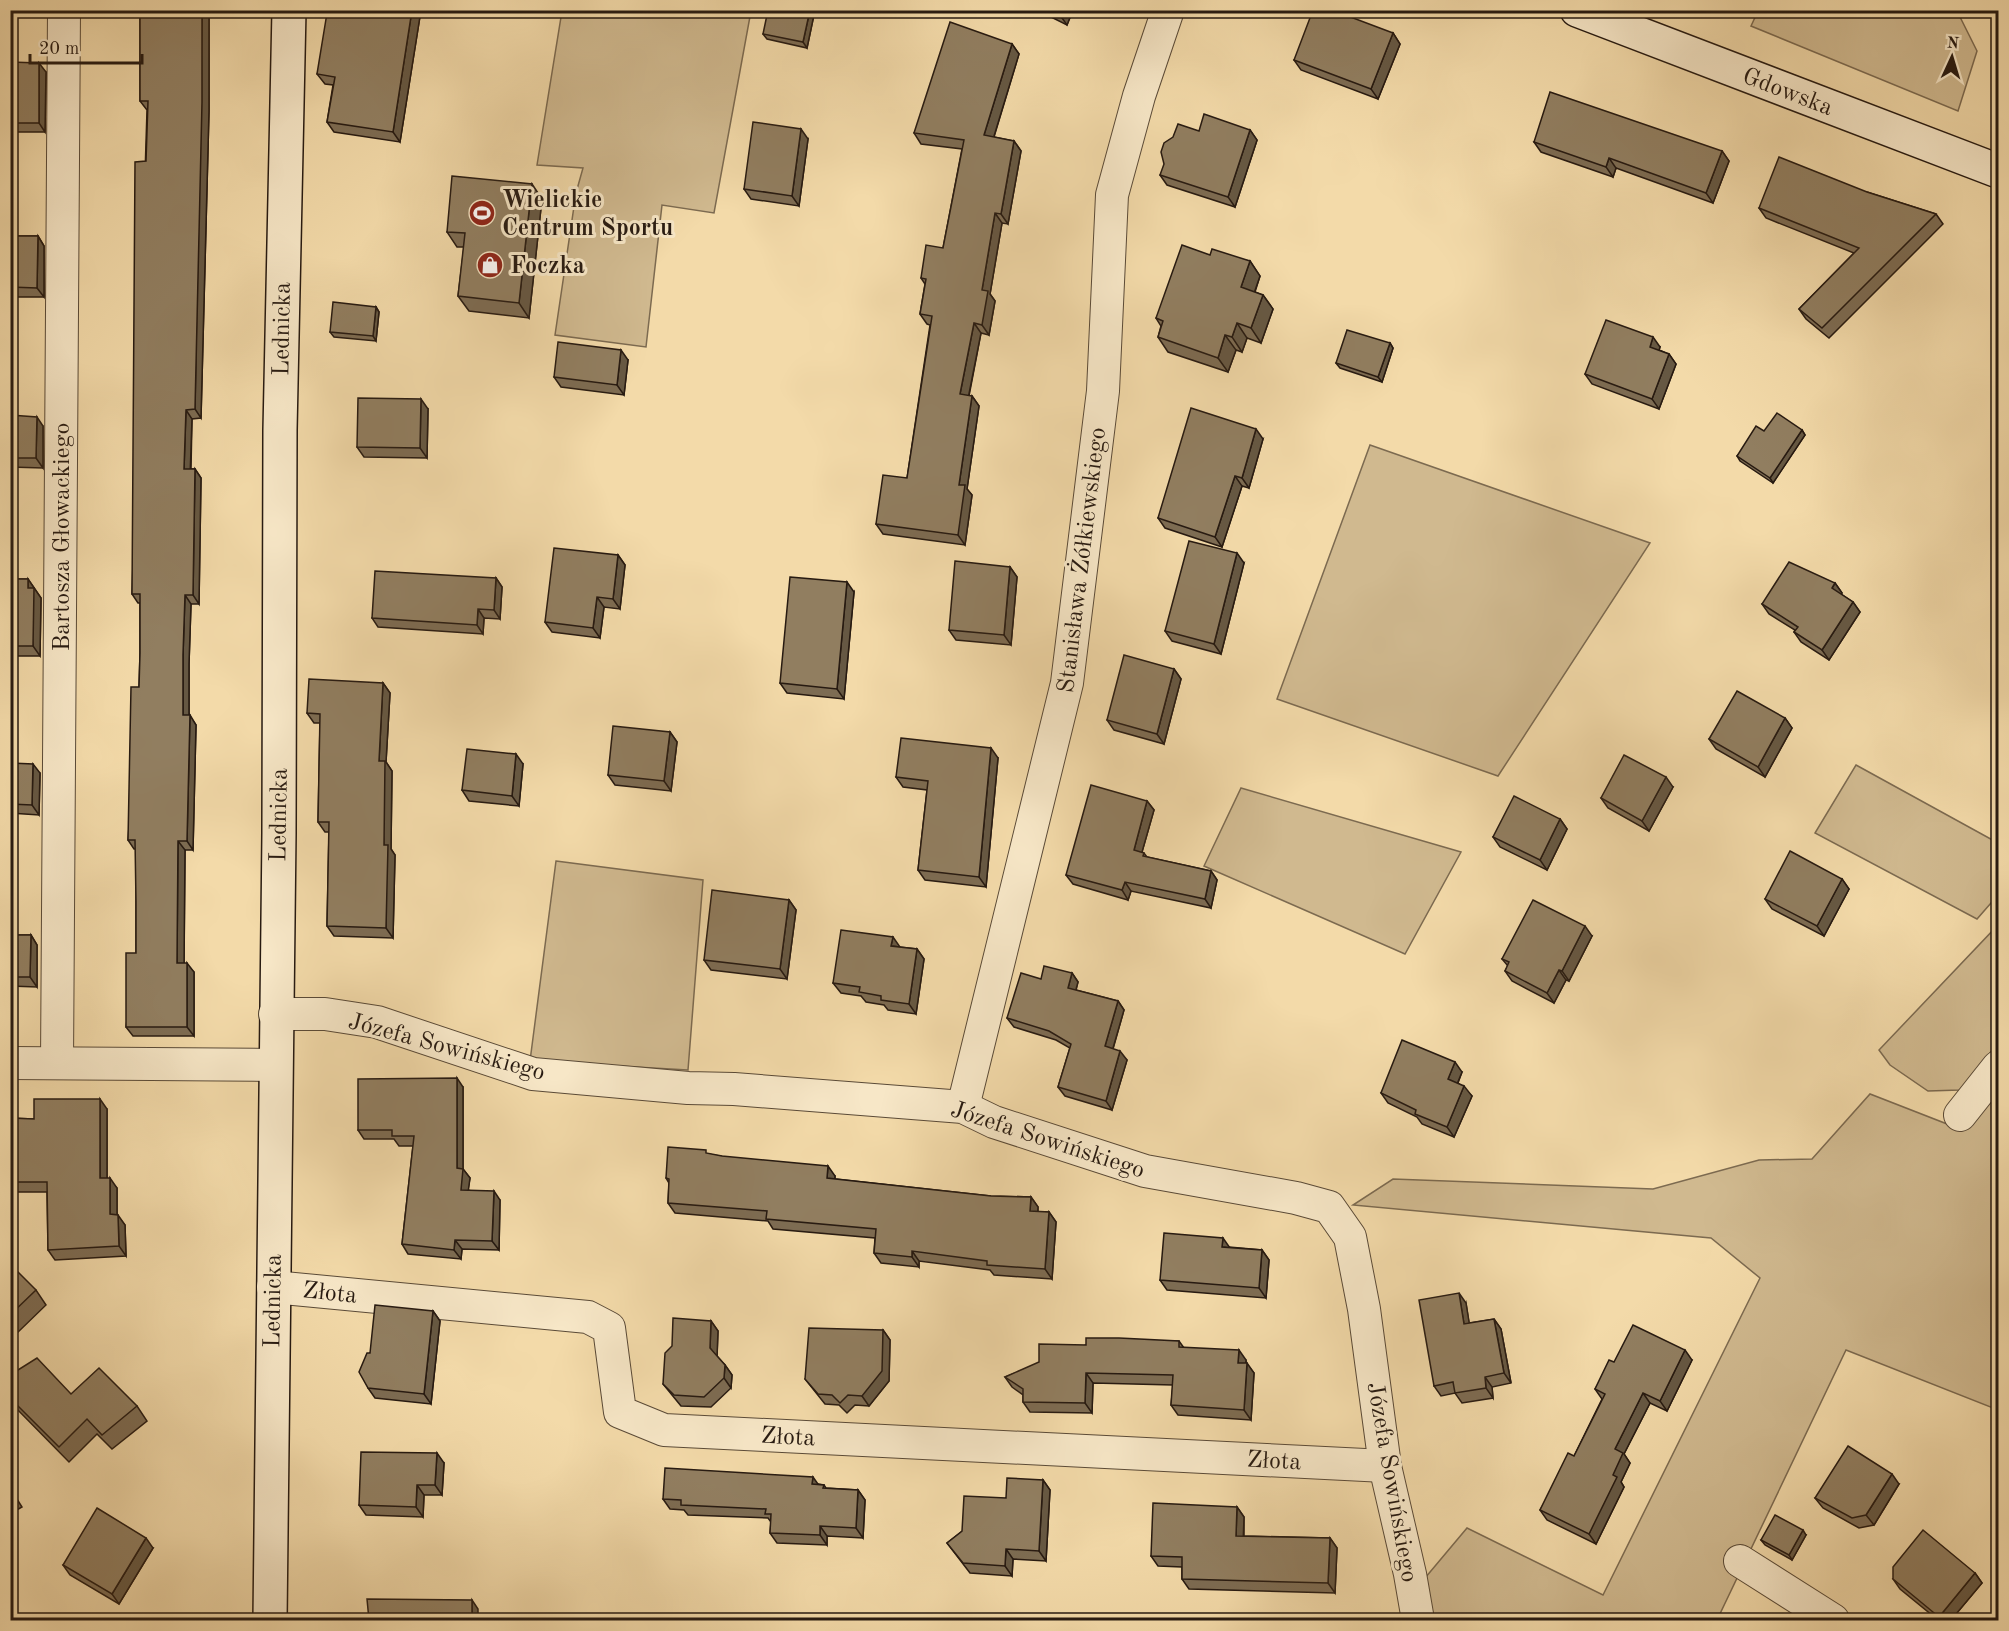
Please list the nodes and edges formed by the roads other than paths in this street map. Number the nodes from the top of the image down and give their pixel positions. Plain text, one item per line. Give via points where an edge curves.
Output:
1 (64, 10) edge
2 (289, 10) edge
3 (1168, 10) edge
4 (1577, 10) edge
5 (1998, 171) edge
6 (275, 1014) junction
7 (10, 1063) edge
8 (57, 1063) junction
9 (274, 1065) junction
10 (1998, 1068) edge
11 (963, 1107) junction
12 (1960, 1115) dead end
13 (273, 1287) junction
14 (1385, 1466) junction
15 (1740, 1561) dead end
16 (270, 1620) edge
17 (1418, 1620) edge
18 (1833, 1620) edge

1 - 8 street, Bartosza Głowackiego
2 - 6 main road, Lednicka via 280,430
3 - 11 street, Stanisława Żółkiewskiego via 1112,195 1103,391 1067,683
4 - 5 main road, Gdowska
6 - 9 main road, Lednicka
6 - 11 street, Józefa Sowińskiego via 326,1014 377,1022 533,1074
7 - 8 street
8 - 9 street
9 - 13 main road, Lednicka
10 - 12 street
11 - 14 street, Józefa Sowińskiego via 994,1122 1145,1171 1329,1207 1350,1237
13 - 14 street, Złota via 588,1317 609,1328 620,1412 664,1431
13 - 16 main road, Lednicka
14 - 17 street, Józefa Sowińskiego
15 - 18 street

